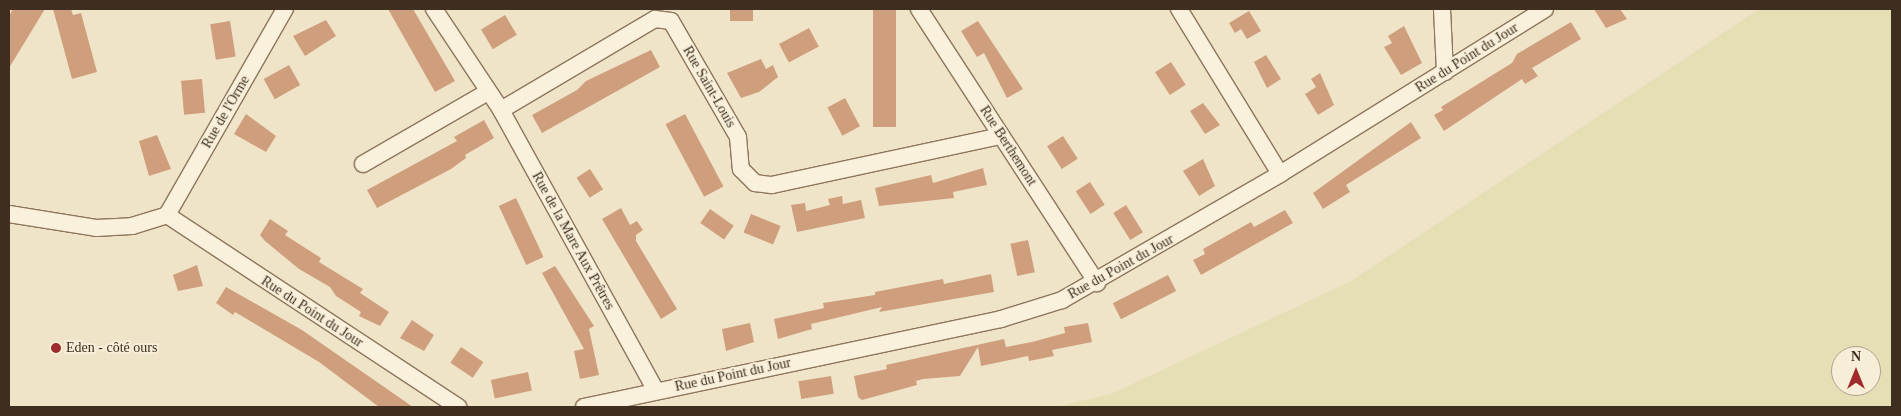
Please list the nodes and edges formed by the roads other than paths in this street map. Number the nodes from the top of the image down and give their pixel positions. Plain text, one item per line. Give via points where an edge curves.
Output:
1 (284, 9) edge
2 (434, 9) edge
3 (919, 9) edge
4 (1178, 9) edge
5 (1442, 9) edge
6 (1545, 9) edge
7 (1444, 72) junction
8 (486, 93) junction
9 (500, 110) junction
10 (1002, 136) junction
11 (362, 164) dead end
12 (1280, 174) junction
13 (9, 214) edge
14 (167, 215) junction
15 (1097, 283) junction
16 (656, 391) junction
17 (458, 407) edge
18 (584, 407) edge

1 - 14 street, Rue de l'Orme
2 - 8 street, Rue de la Mare Aux Prêtres
3 - 10 street, Rue Berthemont
4 - 12 street
5 - 7 street
6 - 7 street, Rue du Point du Jour
7 - 12 street, Rue du Point du Jour
8 - 9 street, Rue de la Mare Aux Prêtres
8 - 11 street
9 - 10 street, Rue Saint-Louis via 655,19 672,21 738,137 741,169 755,183 772,185
9 - 16 street, Rue de la Mare Aux Prêtres
10 - 15 street, Rue Berthemont
12 - 15 street, Rue du Point du Jour
13 - 14 street via 96,228 132,226
14 - 17 street, Rue du Point du Jour
15 - 16 street, Rue du Point du Jour via 1034,311
16 - 18 street, Rue du Point du Jour

